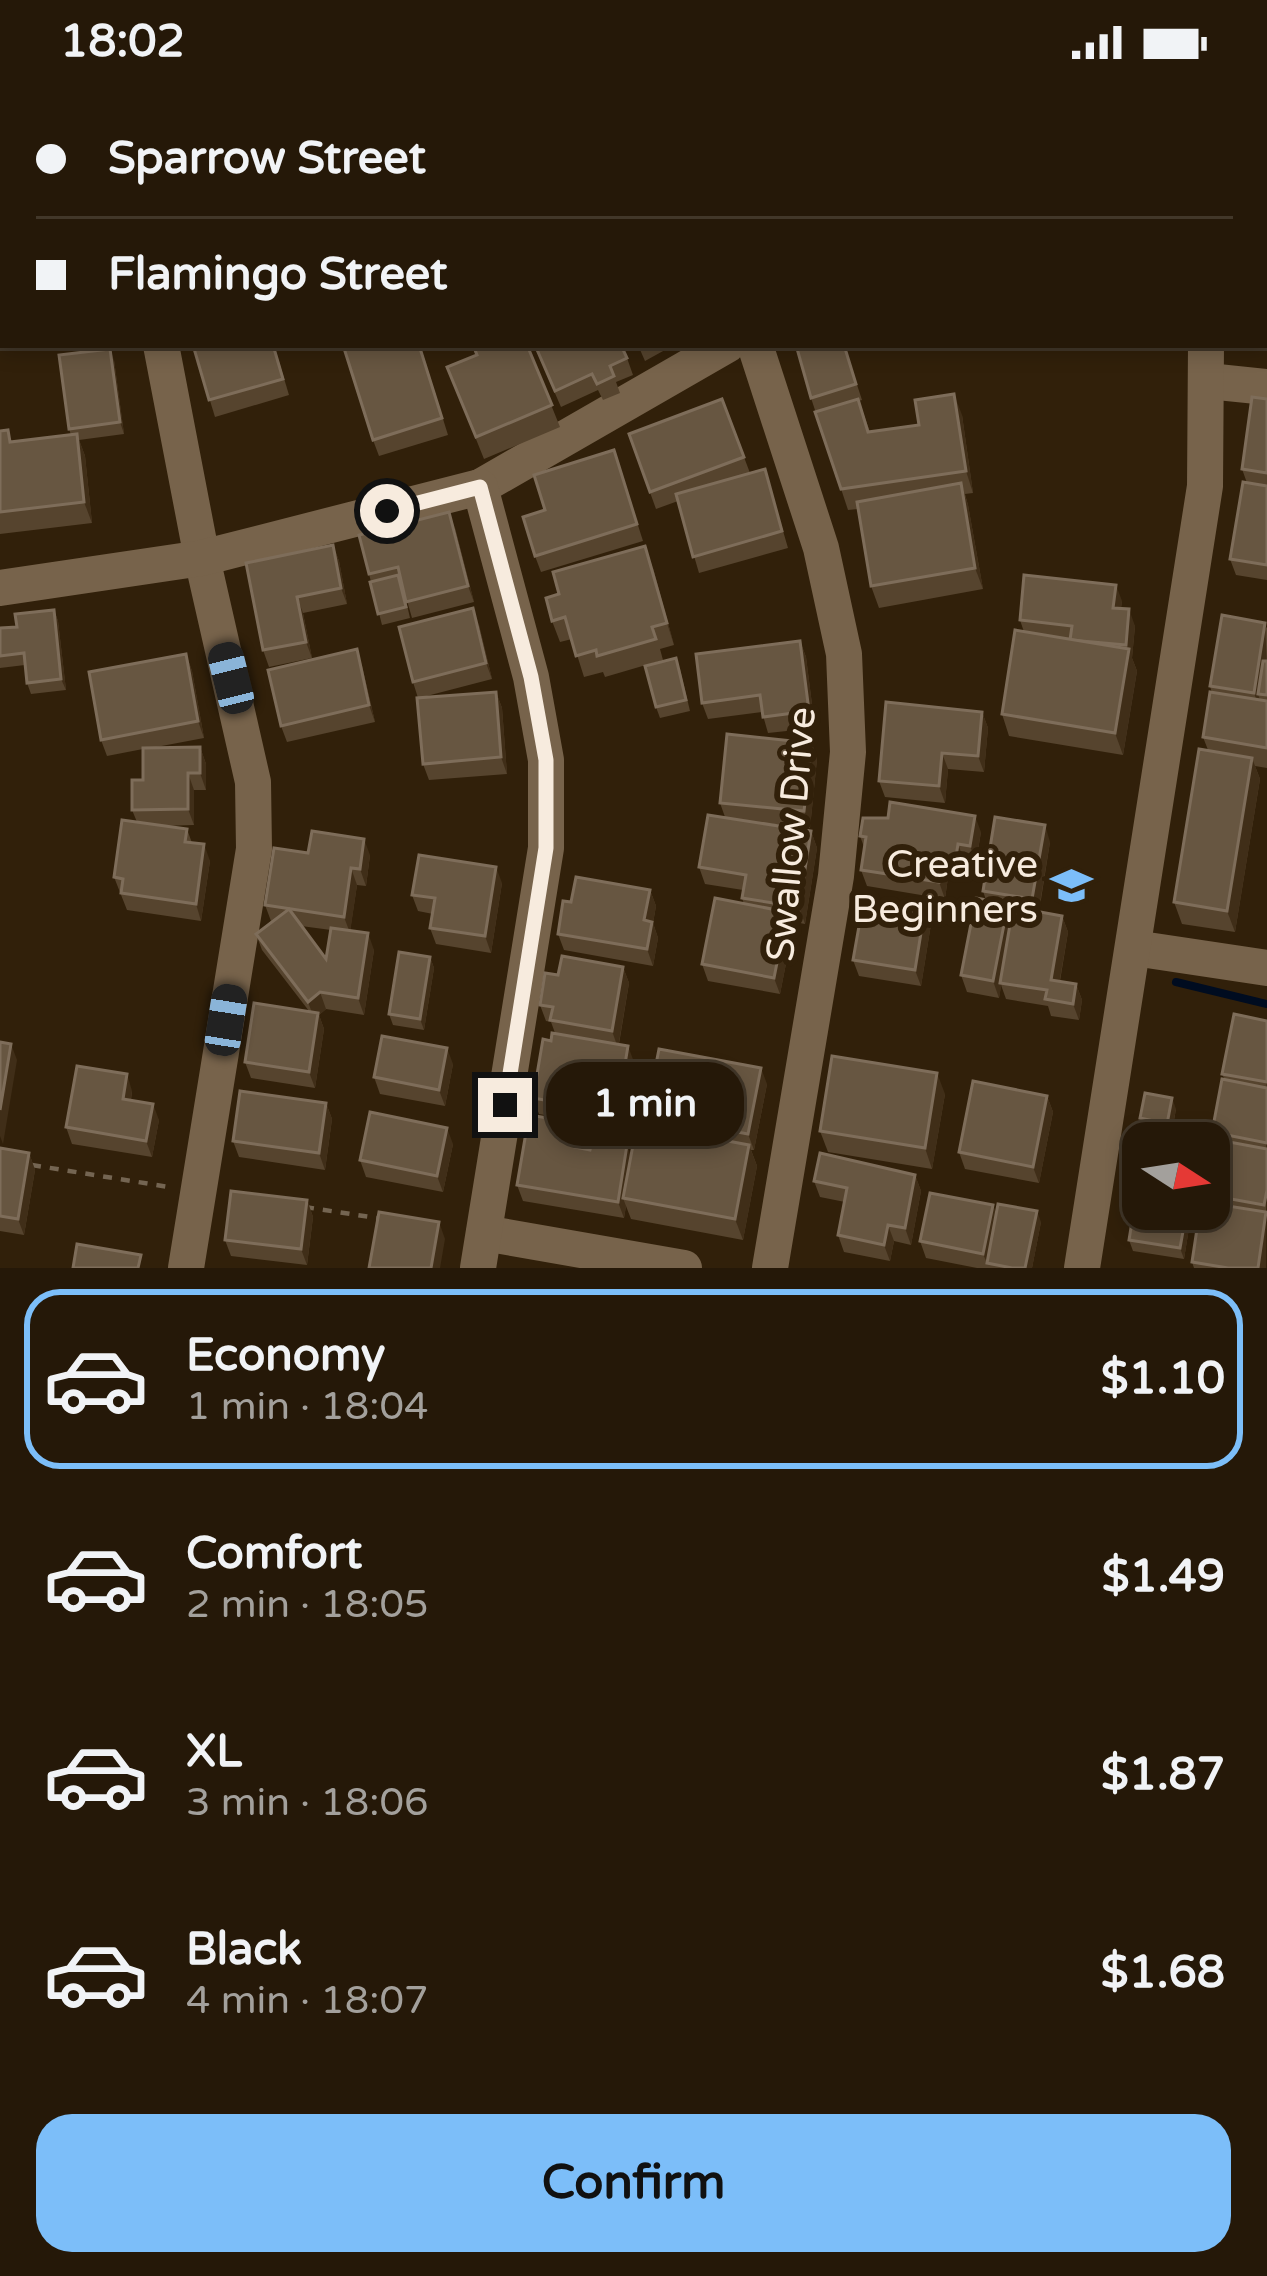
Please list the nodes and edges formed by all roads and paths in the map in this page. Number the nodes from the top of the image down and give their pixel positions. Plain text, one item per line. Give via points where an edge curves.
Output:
1 (161, 348) edge
2 (723, 348) edge
3 (756, 348) edge
4 (1207, 363) edge
5 (1267, 387) edge
6 (480, 487) junction
7 (202, 558) junction
8 (0, 588) edge
9 (1133, 948) junction
10 (1267, 968) edge
11 (22, 1164) edge
12 (199, 1191) junction
13 (294, 1205) edge
14 (389, 1220) edge
15 (481, 1251) edge
16 (186, 1268) edge
17 (684, 1268) edge
18 (770, 1268) edge
19 (1082, 1268) edge

1 - 7 street
2 - 6 street
3 - 18 street, Swallow Drive via 820,548 844,654 848,752 836,876
4 - 5 street
4 - 9 street via 1205,485
6 - 7 street
6 - 15 street via 546,760 546,848
7 - 8 street
7 - 12 street via 253,782 254,848
9 - 10 street
9 - 19 street
11 - 12 path
12 - 16 street
13 - 14 path
15 - 17 street

